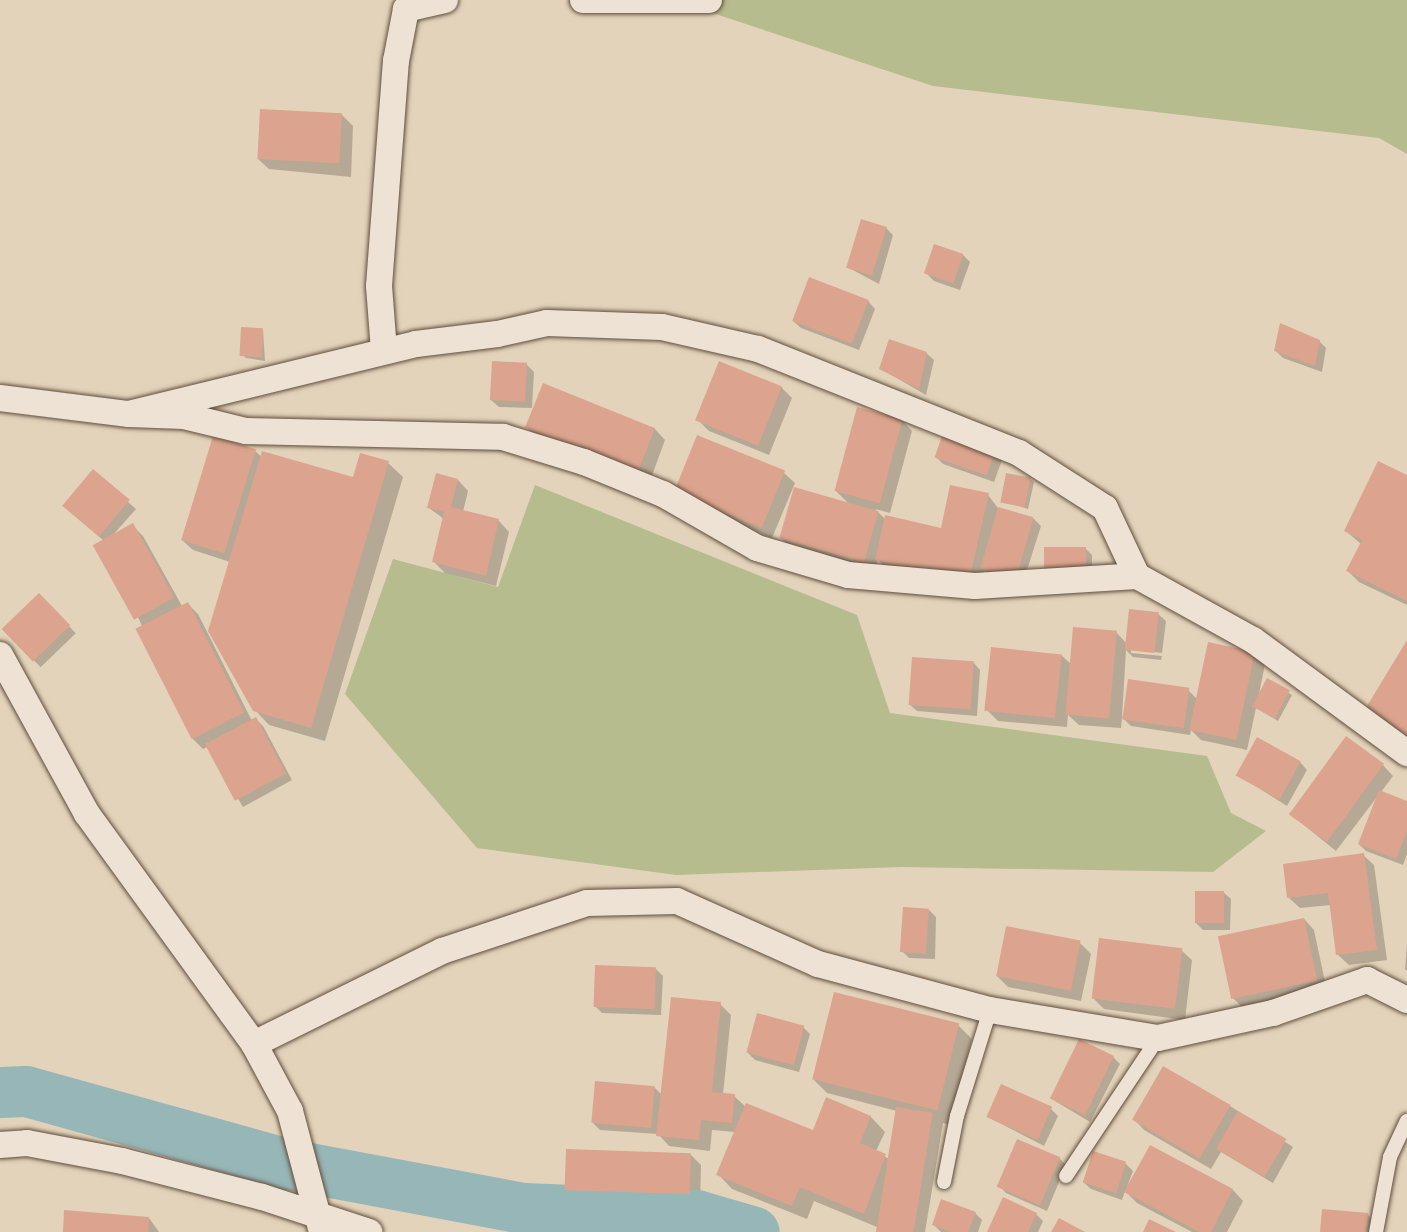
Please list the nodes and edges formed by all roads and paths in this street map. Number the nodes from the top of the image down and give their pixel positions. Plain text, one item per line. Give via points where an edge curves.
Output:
1 (445, 0) edge
2 (583, 0) edge
3 (709, 0) edge
4 (384, 351) junction
5 (0, 398) edge
6 (129, 414) junction
7 (1137, 576) junction
8 (0, 656) edge
9 (1407, 753) edge
10 (1407, 1000) edge
11 (990, 1010) junction
12 (1158, 1038) junction
13 (254, 1044) junction
14 (1407, 1121) edge
15 (0, 1145) edge
16 (1066, 1176) dead end
17 (944, 1182) dead end
18 (321, 1224) edge
19 (369, 1232) edge
20 (1376, 1232) edge

1 - 4 street via 405,9 396,61 379,286
2 - 3 street
4 - 6 street
4 - 7 street via 547,322 662,327 758,349 1019,453 1105,508
5 - 6 street
6 - 7 street via 184,416 246,431 503,437 584,462 663,494 757,548 848,575 975,586
7 - 9 street via 1252,640
8 - 13 street via 87,814
10 - 12 street via 1367,980 1273,1013
11 - 12 street
11 - 13 street via 818,964 677,901 587,903 442,951
11 - 17 lane via 957,1116
12 - 16 lane
13 - 18 street via 290,1111
14 - 20 lane via 1390,1156
15 - 18 street via 27,1143 122,1161
18 - 19 street

